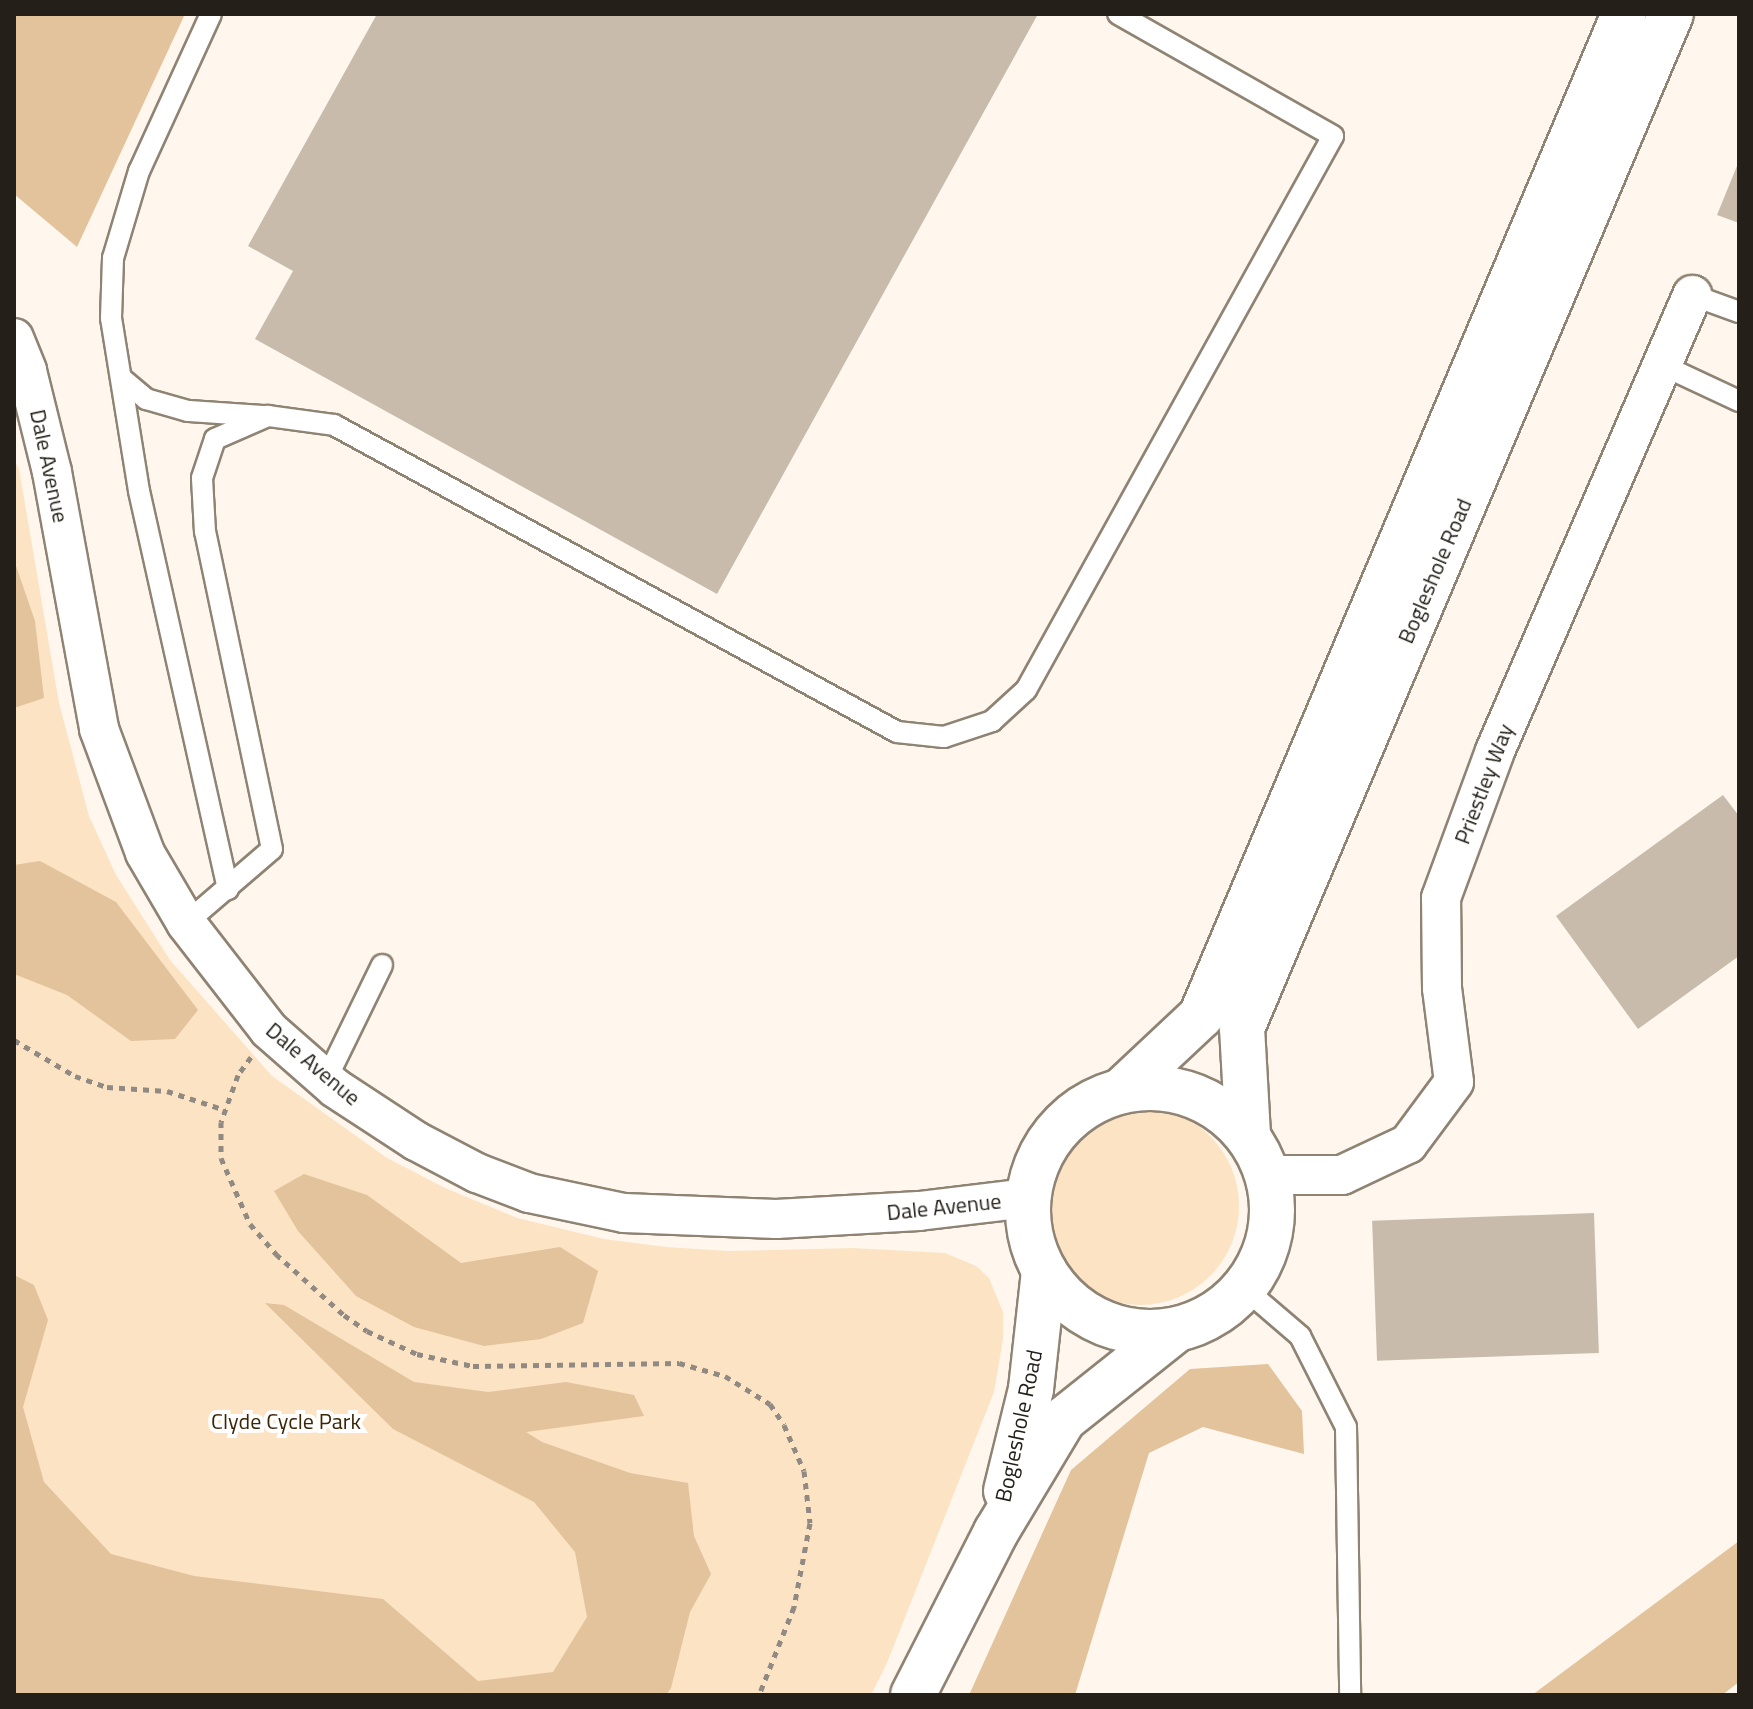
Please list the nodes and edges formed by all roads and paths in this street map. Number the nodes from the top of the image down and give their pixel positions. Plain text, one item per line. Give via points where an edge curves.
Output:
1 (211, 14) edge
2 (1118, 14) edge
3 (1624, 14) edge
4 (1671, 14) edge
5 (1692, 295) joint
6 (1739, 312) edge
7 (18, 362) edge
8 (1662, 365) junction
9 (121, 378) junction
10 (1739, 401) edge
11 (268, 416) junction
12 (228, 889) junction
13 (186, 923) junction
14 (382, 965) dead end
15 (269, 1030) junction
16 (14, 1040) edge
17 (326, 1080) junction
18 (1121, 1091) junction
19 (225, 1110) junction
20 (1248, 1135) junction
21 (1268, 1175) junction
22 (1028, 1198) junction
23 (1044, 1271) junction
24 (1244, 1288) junction
25 (1176, 1330) junction
26 (996, 1532) junction
27 (759, 1695) edge
28 (913, 1695) edge
29 (1350, 1695) edge

1 - 9 lane via 139,171 113,258 111,318
2 - 11 lane via 1333,136 1026,690 992,721 944,737 897,732 334,425
3 - 18 street, Bogleshole Road via 1201,1016
4 - 20 street, Bogleshole Road via 1242,1028
5 - 6 lane
5 - 8 street, Priestley Way
7 - 13 street, Dale Avenue via 52,472 99,729 145,853
8 - 10 lane
8 - 21 street, Priestley Way via 1495,751 1441,898 1442,988 1454,1082 1408,1144 1342,1175
9 - 11 lane via 146,399 188,411
9 - 12 lane via 142,506
11 - 12 lane via 215,439 202,478 205,532 272,849
12 - 13 lane
13 - 15 street, Dale Avenue
14 - 17 lane
15 - 17 street, Dale Avenue
15 - 19 path via 238,1075
16 - 19 path via 75,1076 107,1087 167,1091
17 - 22 street, Dale Avenue via 416,1141 477,1173 529,1193 624,1213 776,1219
18 - 20 street via 1156,1087 1191,1094 1222,1111
18 - 22 street via 1086,1105 1057,1130 1038,1162
19 - 27 path via 221,1158 250,1224 276,1254 367,1331 417,1354 473,1366 679,1363 725,1376 770,1404 800,1459 810,1523 794,1607
20 - 21 street
21 - 24 street via 1273,1215 1264,1254
22 - 23 street via 1030,1236
23 - 25 street via 1068,1301 1100,1321 1137,1332
23 - 26 street, Bogleshole Road via 1031,1389
24 - 25 street via 1214,1315
24 - 29 lane via 1300,1336 1346,1427
25 - 26 street, Bogleshole Road via 1064,1419
26 - 28 street, Bogleshole Road

